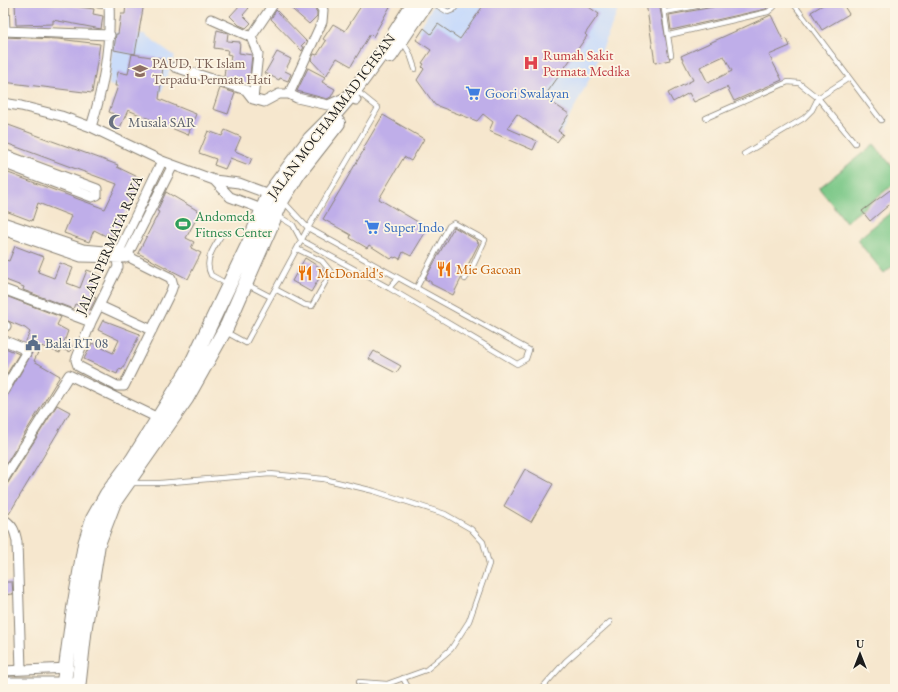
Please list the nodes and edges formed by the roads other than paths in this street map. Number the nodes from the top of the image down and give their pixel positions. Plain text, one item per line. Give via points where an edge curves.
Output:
1 (4, 3) edge
2 (99, 3) edge
3 (109, 3) edge
4 (274, 3) edge
5 (318, 3) edge
6 (414, 3) edge
7 (426, 3) edge
8 (433, 3) edge
9 (459, 3) edge
10 (663, 3) edge
11 (712, 3) edge
12 (775, 3) edge
13 (793, 3) edge
14 (665, 12) junction
15 (211, 19) dead end
16 (4, 31) edge
17 (110, 35) junction
18 (669, 35) junction
19 (251, 37) junction
20 (397, 39) junction
21 (671, 55) dead end
22 (174, 67) dead end
23 (415, 69) dead end
24 (849, 78) junction
25 (289, 94) junction
26 (356, 95) junction
27 (818, 98) junction
28 (253, 99) junction
29 (3, 103) edge
30 (706, 118) dead end
31 (881, 120) dead end
32 (91, 127) junction
33 (855, 143) dead end
34 (3, 154) edge
35 (744, 154) dead end
36 (162, 161) junction
37 (3, 163) edge
38 (173, 165) junction
39 (36, 171) junction
40 (214, 180) junction
41 (276, 197) junction
42 (262, 209) junction
43 (276, 214) junction
44 (7, 227) edge
45 (308, 228) junction
46 (222, 234) dead end
47 (301, 240) junction
48 (297, 249) junction
49 (123, 258) junction
50 (398, 278) junction
51 (465, 279) dead end
52 (247, 284) junction
53 (229, 285) junction
54 (417, 286) junction
55 (389, 288) junction
56 (3, 289) edge
57 (275, 289) junction
58 (271, 297) junction
59 (100, 306) junction
60 (92, 322) junction
61 (152, 330) junction
62 (224, 331) junction
63 (3, 340) edge
64 (3, 392) edge
65 (174, 393) junction
66 (186, 399) junction
67 (158, 418) junction
68 (3, 480) edge
69 (128, 483) junction
70 (3, 519) edge
71 (610, 622) dead end
72 (65, 668) junction
73 (21, 670) junction
74 (3, 671) edge
75 (404, 678) junction
76 (79, 680) edge
77 (3, 682) edge
78 (359, 682) dead end
79 (63, 686) edge
80 (409, 689) edge
81 (541, 689) edge

1 - 16 street
2 - 3 street
3 - 17 street
4 - 19 street
5 - 25 street via 323,10 322,22
6 - 20 main road, JALAN MOCHAMMAD ICHSAN
7 - 20 main road, JALAN MOCHAMMAD ICHSAN
8 - 9 lane via 448,12
10 - 14 lane
11 - 14 lane
12 - 18 lane via 768,12
13 - 24 lane
14 - 18 lane
15 - 19 street
16 - 17 street
17 - 32 street via 102,91
18 - 21 lane
19 - 28 street via 258,54
20 - 23 lane via 408,49
20 - 26 main road, JALAN MOCHAMMAD ICHSAN
22 - 28 street via 246,90
24 - 27 lane
24 - 31 lane
25 - 26 street via 328,105
25 - 28 street via 279,94 264,102
26 - 41 main road, JALAN MOCHAMMAD ICHSAN via 308,160
26 - 45 lane via 378,108
27 - 30 lane via 799,83 788,82
27 - 33 lane
27 - 35 lane via 804,118
29 - 32 street via 61,116
32 - 36 street
34 - 39 street
36 - 38 street
36 - 49 street, JALAN PERMATA RAYA
37 - 39 street
38 - 40 street
38 - 49 street, JALAN PERMATA RAYA
39 - 39 street via 97,189 97,195 92,198
40 - 41 street via 239,183
40 - 42 street via 230,197
41 - 42 main road, JALAN MOCHAMMAD ICHSAN
41 - 43 main road, JALAN MOCHAMMAD ICHSAN
41 - 45 lane
42 - 43 street
42 - 53 main road, JALAN MOCHAMMAD ICHSAN
43 - 47 lane via 293,225
43 - 52 main road, JALAN MOCHAMMAD ICHSAN
44 - 49 street via 82,253
45 - 47 lane
45 - 50 lane
46 - 53 lane via 209,256 208,268 211,275
47 - 48 lane
47 - 55 lane
48 - 57 lane
48 - 57 lane via 322,261 331,272 312,306 305,306
49 - 59 street, JALAN PERMATA RAYA
49 - 61 street, JALAN PERMATA RAYA via 171,278 173,285
50 - 54 lane
50 - 55 lane
51 - 54 lane via 485,240 454,223 449,226
52 - 58 lane
52 - 62 main road, JALAN MOCHAMMAD ICHSAN
53 - 65 main road, JALAN MOCHAMMAD ICHSAN via 189,369
54 - 55 lane via 529,350 526,358 517,364
56 - 60 street
57 - 58 lane
58 - 62 lane via 246,343
59 - 60 street, JALAN PERMATA RAYA
59 - 61 street
60 - 61 street, JALAN PERMATA RAYA via 76,360 77,364 120,386 126,385
62 - 66 main road, JALAN MOCHAMMAD ICHSAN
63 - 64 street via 22,348 26,353
65 - 66 main road
65 - 67 main road, JALAN MOCHAMMAD ICHSAN
66 - 69 main road, JALAN MOCHAMMAD ICHSAN
67 - 68 street via 70,375
67 - 72 main road, JALAN MOCHAMMAD ICHSAN via 93,519 84,551
69 - 75 lane via 160,483 270,474 324,479 374,491 445,514 470,529 483,542 489,564 469,621 451,649 426,670
69 - 76 main road, JALAN MOCHAMMAD ICHSAN via 114,502 98,544
70 - 73 street via 11,524 17,542
71 - 81 lane via 566,661
72 - 73 street
72 - 76 street
72 - 79 main road, JALAN MOCHAMMAD ICHSAN
73 - 74 street
75 - 78 lane via 387,684
75 - 80 lane
76 - 79 street
77 - 79 street

